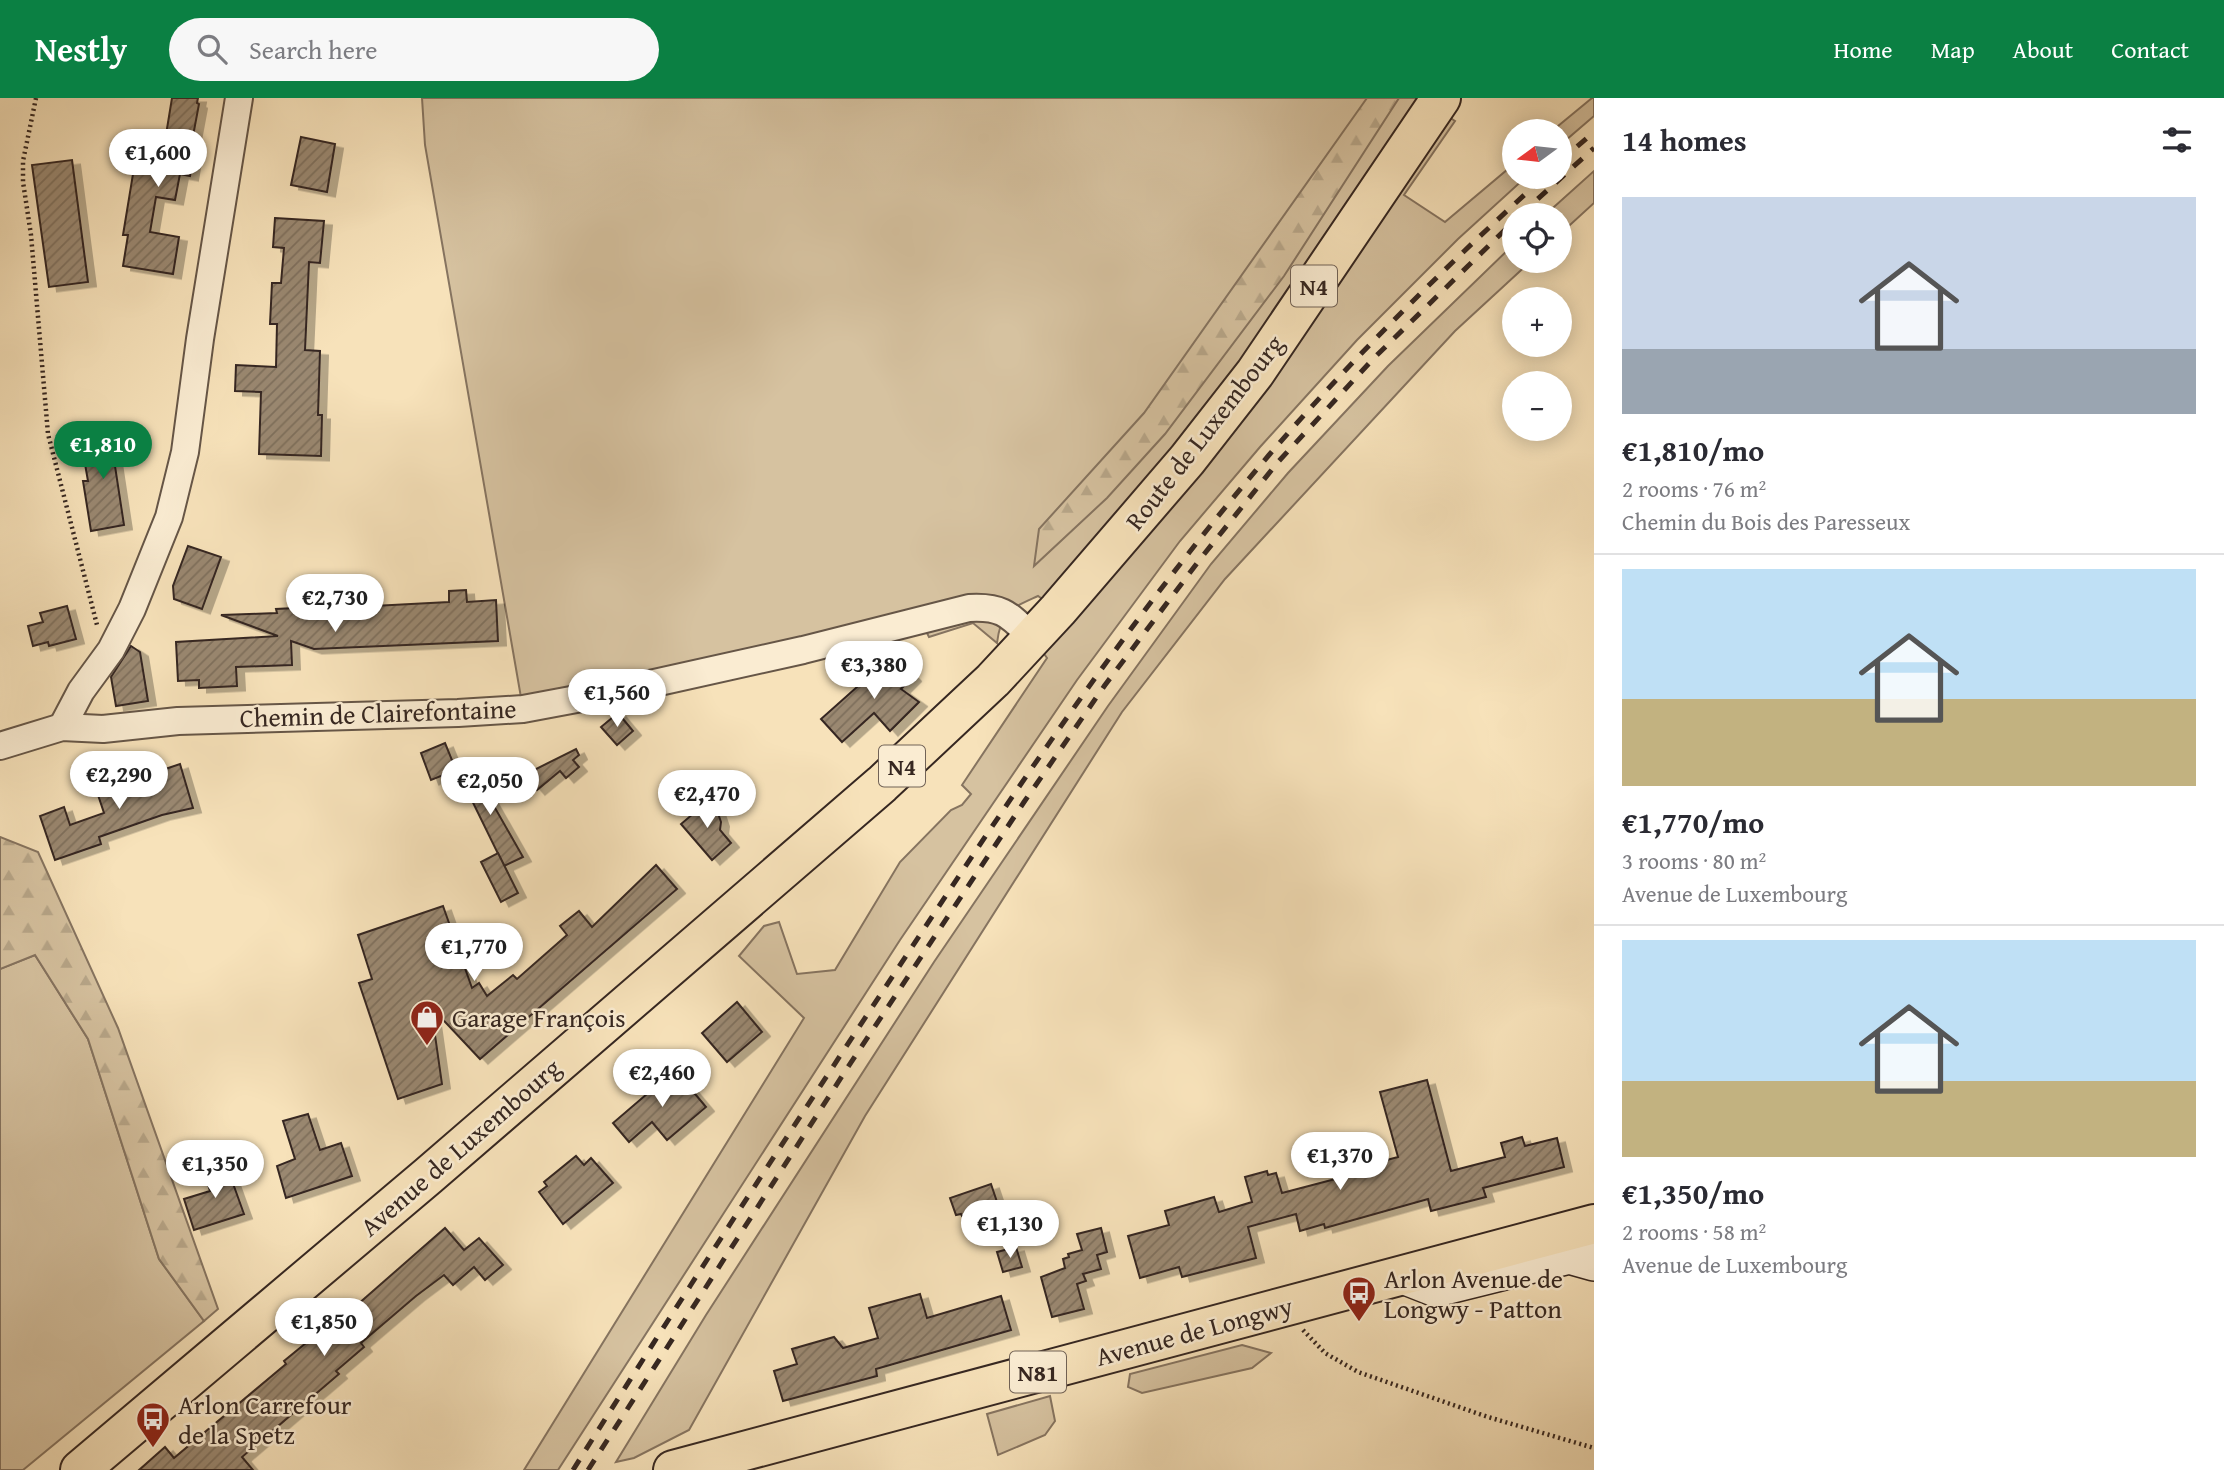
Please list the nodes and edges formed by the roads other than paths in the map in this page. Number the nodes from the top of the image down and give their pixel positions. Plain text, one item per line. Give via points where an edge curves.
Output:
1 (239, 98) edge
2 (1441, 98) edge
3 (1032, 637) junction
4 (993, 680) joint
5 (62, 727) junction
6 (0, 746) edge
7 (1594, 1224) edge
8 (1594, 1262) edge
9 (1404, 1275) junction
10 (79, 1470) edge
11 (673, 1470) edge

1 - 5 street via 182,465 169,517 111,650
2 - 3 main road, Route de Luxembourg / N4 via 1255,373 1187,460
3 - 4 main road, Route de Luxembourg / N4
3 - 5 street, Chemin de Clairefontaine via 1008,614 987,607 969,608 803,650 523,709 178,721 103,729
4 - 10 main road, Avenue de Luxembourg / N4 via 882,784
5 - 6 street, Chemin de Clairefontaine
7 - 9 main road, Avenue de Longwy / N81
8 - 9 main road via 1569,1255 1436,1288
9 - 11 main road, Avenue de Longwy / N81

